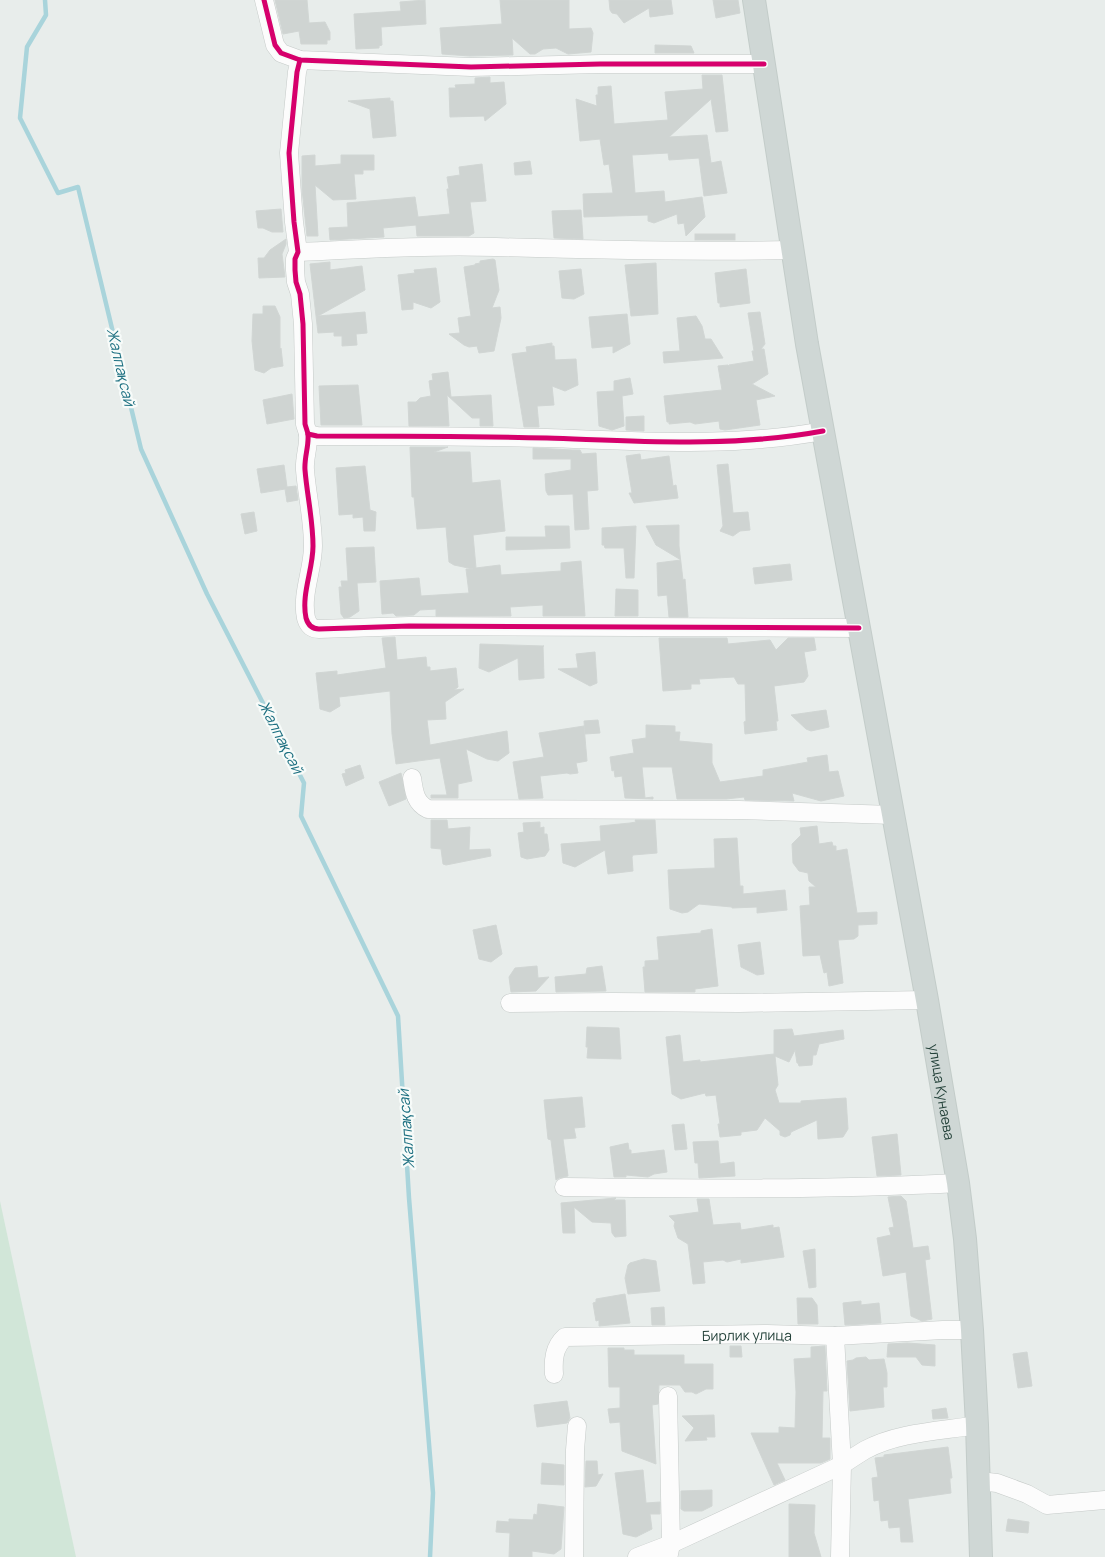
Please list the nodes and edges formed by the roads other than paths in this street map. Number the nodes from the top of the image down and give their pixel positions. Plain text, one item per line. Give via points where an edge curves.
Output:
1 (264, 0) edge
2 (754, 0) edge
3 (300, 60) junction
4 (764, 64) junction
5 (791, 250) junction
6 (298, 252) junction
7 (823, 431) junction
8 (308, 434) junction
9 (859, 628) junction
10 (412, 778) dead end
11 (893, 815) junction
12 (927, 1000) junction
13 (510, 1003) dead end
14 (958, 1183) junction
15 (564, 1186) dead end
16 (972, 1330) junction
17 (835, 1336) junction
18 (554, 1374) dead end
19 (668, 1396) dead end
20 (978, 1424) junction
21 (577, 1426) dead end
22 (842, 1465) junction
23 (979, 1481) junction
24 (1105, 1500) edge
25 (670, 1551) edge
26 (574, 1557) edge
27 (637, 1557) edge
28 (840, 1557) edge
29 (981, 1557) edge

1 - 3 street via 281,54
2 - 4 main road, улица Кунаева
3 - 4 street via 471,67
3 - 6 street via 289,153
4 - 5 main road, улица Кунаева
5 - 6 street via 496,247
5 - 7 main road, улица Кунаева
6 - 8 street via 295,270 300,294
7 - 8 street via 786,438 661,442
7 - 9 main road, улица Кунаева
8 - 9 street via 305,467 313,546 305,605 306,618 314,629 409,626
9 - 11 main road, улица Кунаева
10 - 11 street via 417,799 428,810 739,810
11 - 12 main road, улица Кунаева
12 - 13 street
12 - 14 main road, улица Кунаева
14 - 15 street via 726,1190
14 - 16 main road, улица Кунаева
16 - 17 street, Бирлик улица
16 - 20 main road, улица Кунаева
17 - 18 street, Бирлик улица via 565,1337 555,1352
17 - 22 street
19 - 25 street
20 - 22 street via 886,1442 865,1450
20 - 23 main road, улица Кунаева
21 - 26 street
22 - 25 street
22 - 28 street
23 - 24 street via 997,1483 1047,1505
23 - 29 main road, улица Кунаева
25 - 27 street

